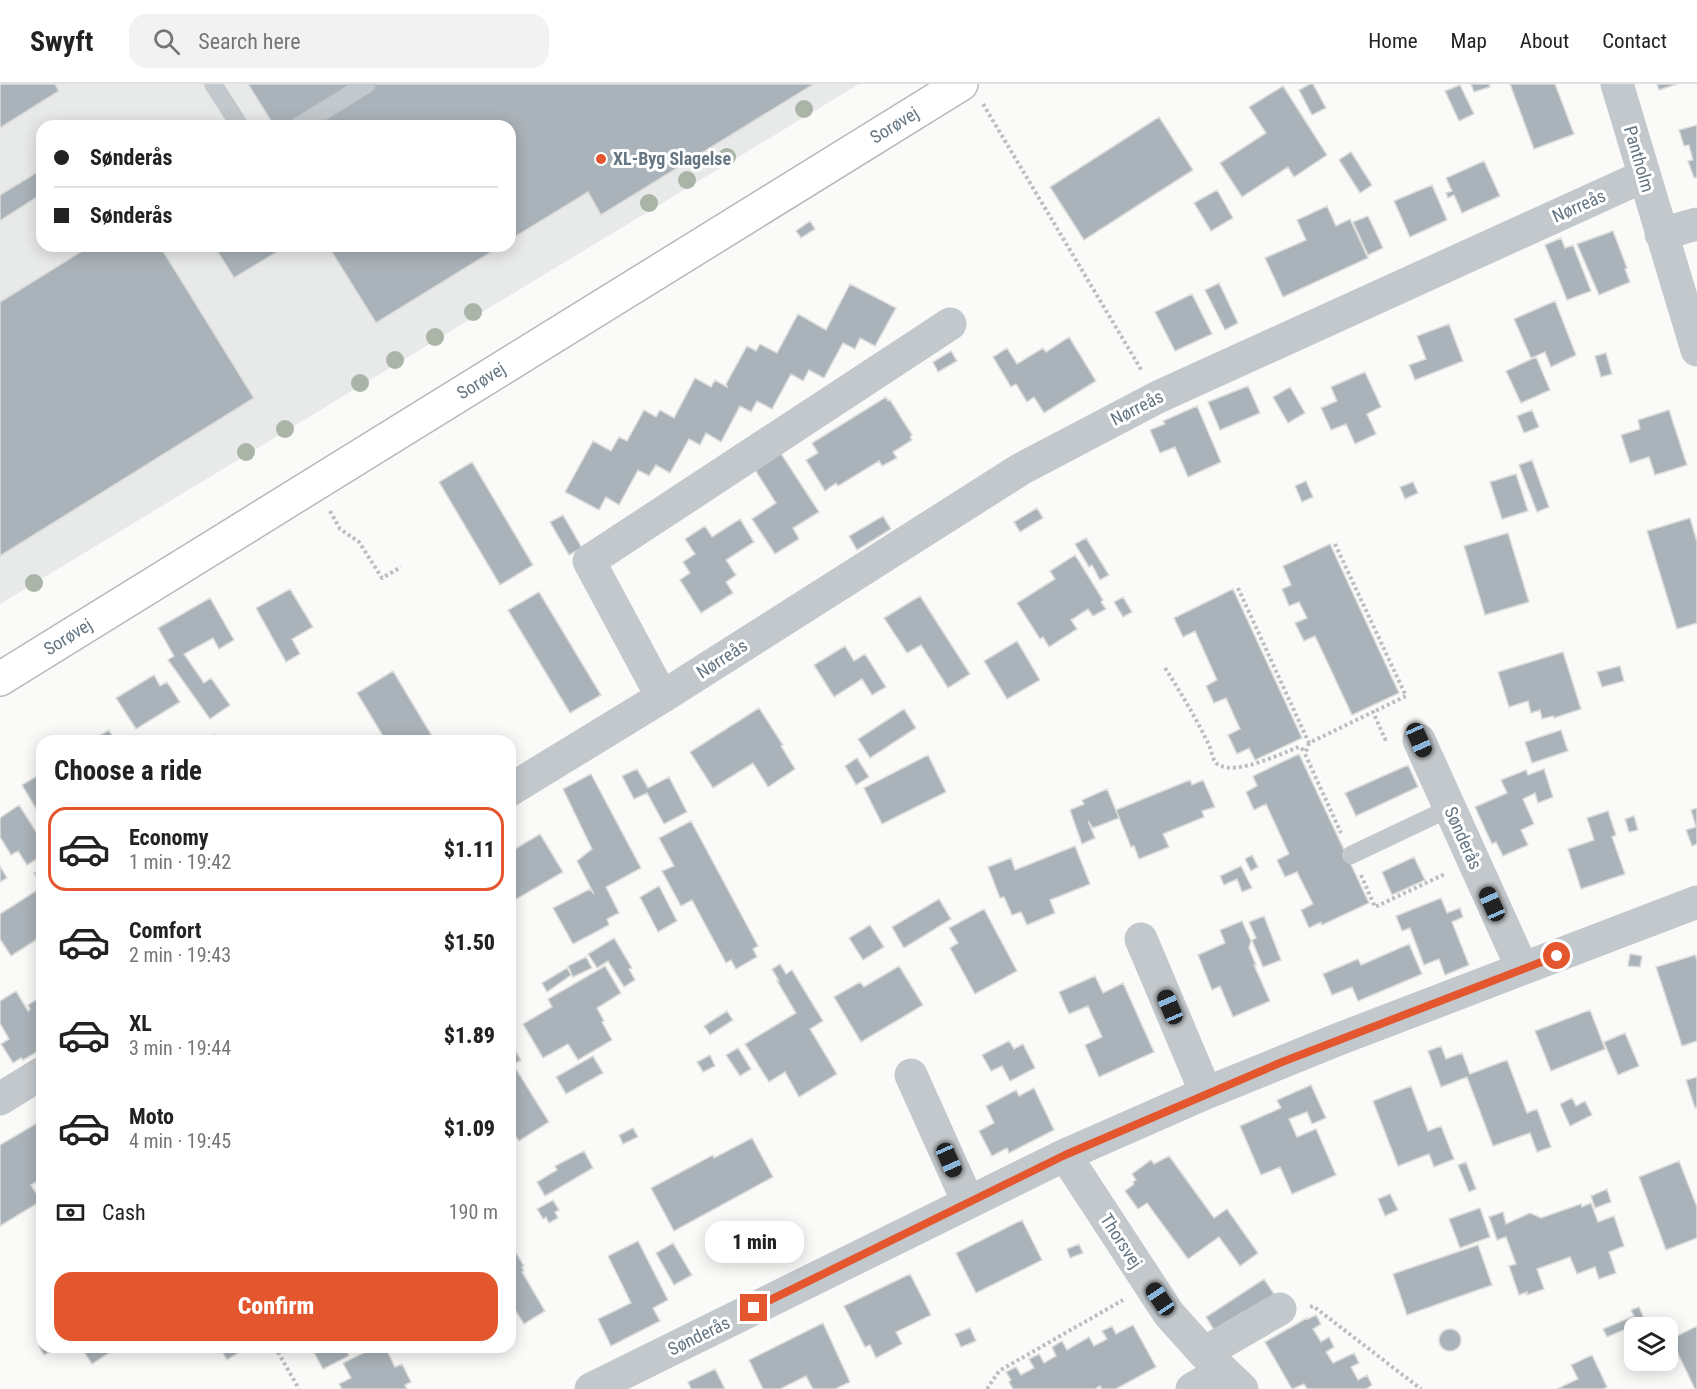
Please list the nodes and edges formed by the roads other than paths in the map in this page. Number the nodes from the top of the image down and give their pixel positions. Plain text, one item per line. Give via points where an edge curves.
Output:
1 (213, 84) edge
2 (367, 84) edge
3 (1617, 84) edge
4 (969, 89) edge
5 (236, 120) edge
6 (309, 120) edge
7 (1644, 176) junction
8 (1697, 224) edge
9 (1661, 234) junction
10 (950, 324) dead end
11 (1697, 350) edge
12 (0, 679) edge
13 (662, 697) junction
14 (1419, 740) road end
15 (516, 786) edge
16 (1450, 808) junction
17 (1352, 855) dead end
18 (1697, 902) edge
19 (1141, 939) dead end
20 (1522, 968) junction
21 (911, 1075) dead end
22 (36, 1077) edge
23 (1206, 1093) junction
24 (0, 1099) edge
25 (1065, 1155) junction
26 (968, 1203) junction
27 (1280, 1309) road end
28 (1223, 1371) edge
29 (591, 1389) edge
30 (1192, 1389) edge

1 - 5 lane
2 - 6 lane
3 - 7 street, Pantholm
4 - 12 street, Sorøvej
7 - 9 street, Pantholm
7 - 13 street, Nørreås via 1158,397 1020,469
8 - 9 street
9 - 11 street, Pantholm
10 - 13 street via 589,561
13 - 15 street, Nørreås
14 - 16 street, Sønderås
16 - 17 lane
16 - 20 street, Sønderås
18 - 20 street, Sønderås
19 - 23 street
20 - 23 street, Sønderås
21 - 26 street
22 - 24 street
23 - 25 street, Sønderås
25 - 26 street, Sønderås
25 - 28 street, Thorsvej via 1169,1314
26 - 29 street, Sønderås
27 - 28 street
28 - 30 street

